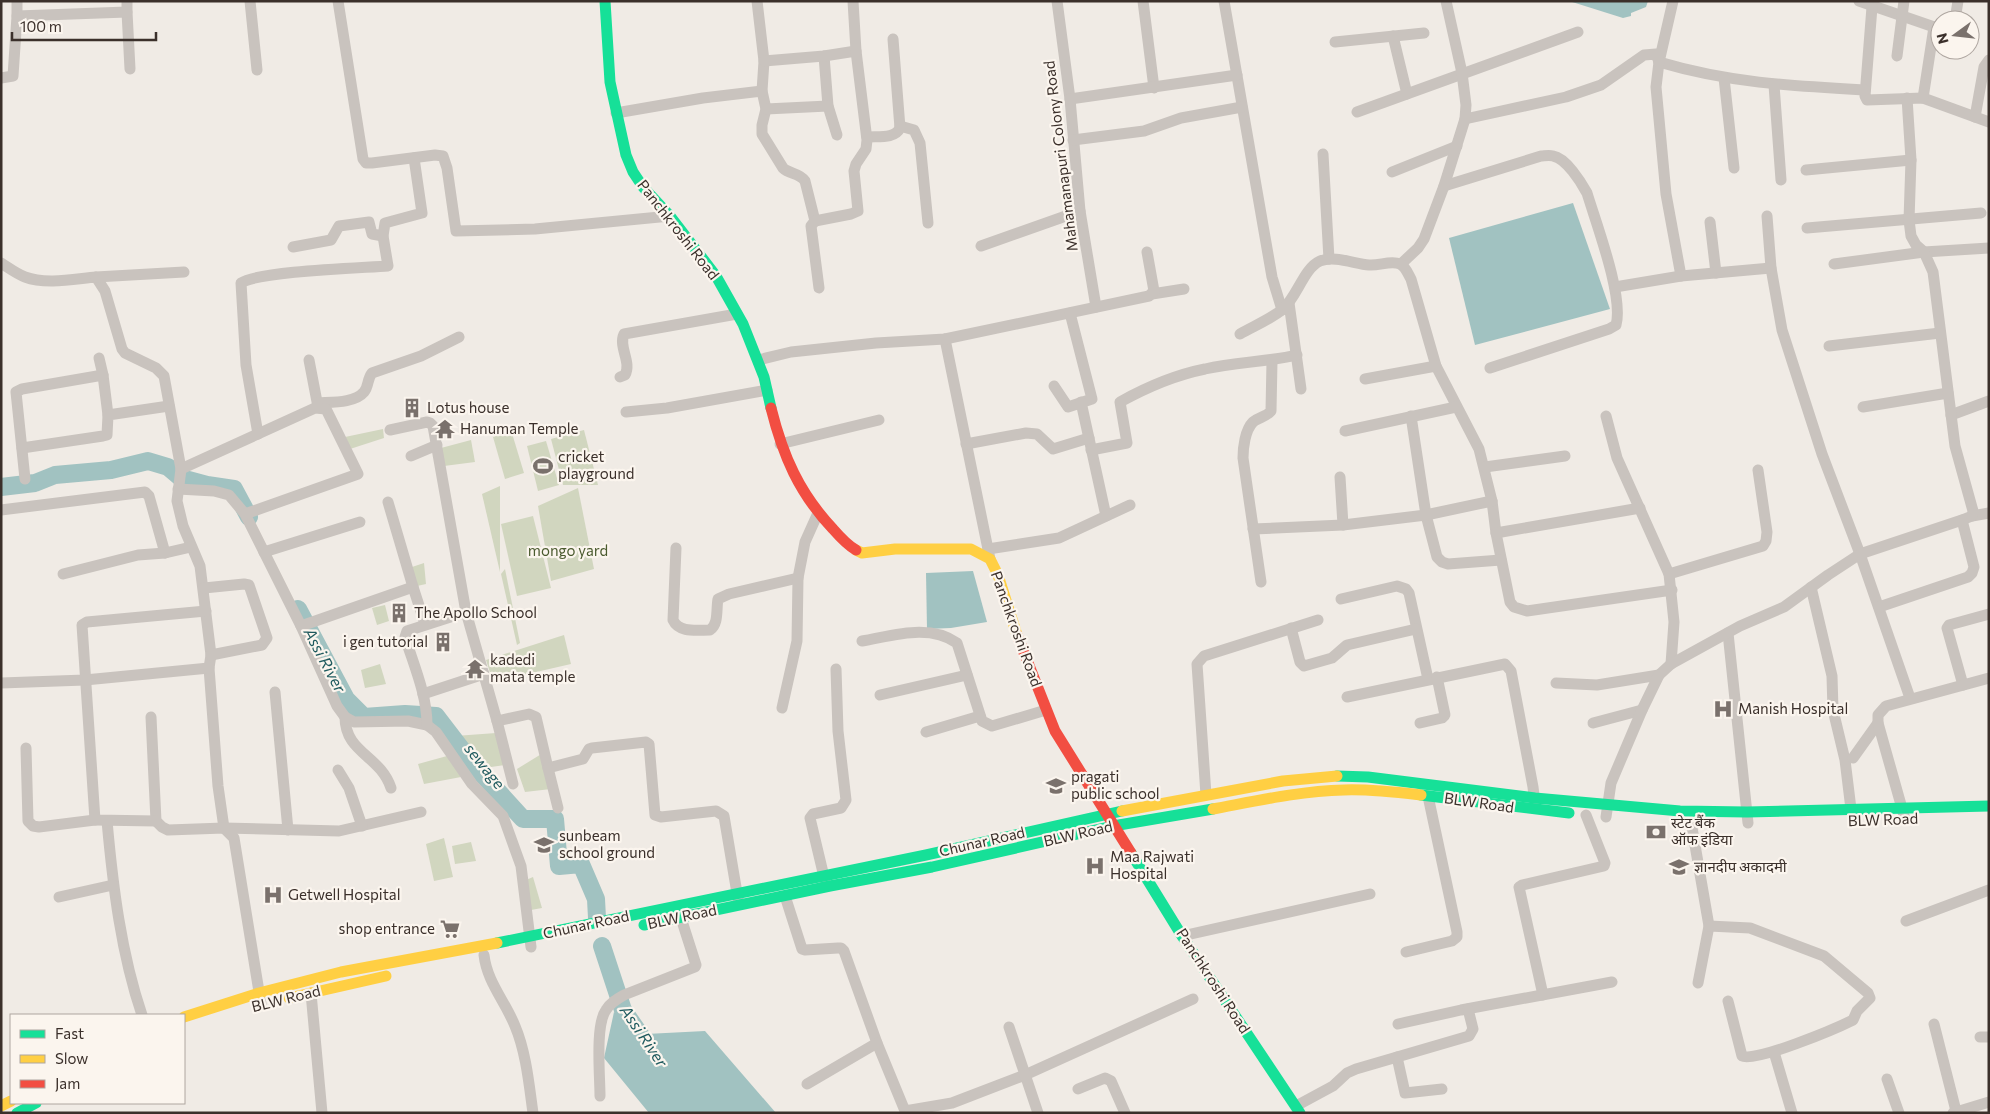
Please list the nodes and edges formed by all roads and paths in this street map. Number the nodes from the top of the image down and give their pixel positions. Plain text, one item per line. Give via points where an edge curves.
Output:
1 (17, 1) edge
2 (250, 1) edge
3 (338, 1) edge
4 (605, 1) edge
5 (757, 1) edge
6 (853, 1) edge
7 (1057, 1) edge
8 (1143, 1) edge
9 (1224, 1) edge
10 (1446, 1) edge
11 (1673, 1) edge
12 (1859, 1) edge
13 (1904, 1) edge
14 (127, 7) edge
15 (1872, 7) junction
16 (1902, 15) junction
17 (17, 16) junction
18 (1930, 25) edge
19 (1578, 32) dead end
20 (1424, 33) dead end
21 (1393, 36) junction
22 (893, 39) dead end
23 (1335, 42) dead end
24 (856, 51) junction
25 (824, 56) junction
26 (1897, 56) dead end
27 (1931, 60) edge
28 (1989, 60) edge
29 (764, 61) junction
30 (1659, 62) junction
31 (130, 69) dead end
32 (257, 70) dead end
33 (1462, 73) junction
34 (1236, 75) junction
35 (1, 78) edge
36 (1724, 78) junction
37 (1774, 85) junction
38 (1154, 88) junction
39 (1865, 90) junction
40 (762, 91) junction
41 (1407, 94) junction
42 (1907, 98) junction
43 (1923, 98) junction
44 (1070, 99) junction
45 (828, 106) junction
46 (1242, 107) junction
47 (766, 109) junction
48 (616, 112) junction
49 (1357, 112) dead end
50 (1975, 117) junction
51 (1465, 119) junction
52 (1989, 122) edge
53 (900, 126) junction
54 (837, 135) dead end
55 (867, 137) junction
56 (1073, 140) junction
57 (1457, 146) junction
58 (1323, 154) dead end
59 (414, 158) junction
60 (1911, 160) junction
61 (1734, 168) dead end
62 (1806, 170) dead end
63 (1392, 172) dead end
64 (1781, 180) dead end
65 (1444, 186) junction
66 (1080, 211) junction
67 (1981, 213) dead end
68 (670, 216) junction
69 (1767, 216) dead end
70 (1909, 220) junction
71 (815, 221) junction
72 (928, 222) dead end
73 (1710, 222) dead end
74 (1807, 228) dead end
75 (383, 236) junction
76 (981, 246) dead end
77 (293, 247) dead end
78 (1989, 248) edge
79 (1147, 252) dead end
80 (1924, 252) junction
81 (1329, 259) junction
82 (1, 263) edge
83 (1401, 264) junction
84 (1834, 264) dead end
85 (1771, 268) junction
86 (184, 272) dead end
87 (1716, 272) junction
88 (1681, 276) junction
89 (96, 277) junction
90 (1615, 287) junction
91 (819, 288) dead end
92 (1184, 289) dead end
93 (1152, 294) junction
94 (1285, 306) junction
95 (1096, 308) junction
96 (1070, 313) junction
97 (737, 314) junction
98 (1940, 333) junction
99 (1240, 334) dead end
100 (458, 337) dead end
101 (945, 339) junction
102 (1830, 346) dead end
103 (1297, 355) junction
104 (99, 358) dead end
105 (309, 360) dead end
106 (758, 360) junction
107 (1272, 360) junction
108 (1436, 366) junction
109 (1490, 368) dead end
110 (103, 375) junction
111 (620, 377) dead end
112 (1365, 379) dead end
113 (1054, 386) dead end
114 (1301, 389) dead end
115 (767, 390) junction
116 (1948, 393) junction
117 (1989, 401) edge
118 (1081, 402) junction
119 (318, 405) junction
120 (169, 406) junction
121 (1456, 407) junction
122 (1863, 407) dead end
123 (626, 412) dead end
124 (108, 415) junction
125 (1951, 415) junction
126 (1411, 416) junction
127 (1606, 416) dead end
128 (879, 420) dead end
129 (390, 430) dead end
130 (1345, 431) dead end
131 (258, 434) junction
132 (780, 444) junction
133 (966, 444) junction
134 (1090, 444) junction
135 (437, 445) junction
136 (22, 448) junction
137 (411, 456) dead end
138 (1565, 456) dead end
139 (1485, 467) junction
140 (1758, 470) dead end
141 (1340, 477) dead end
142 (25, 478) dead end
143 (179, 478) junction
144 (1492, 501) junction
145 (388, 502) dead end
146 (1130, 504) dead end
147 (1640, 508) junction
148 (1, 510) edge
149 (246, 513) junction
150 (818, 513) junction
151 (1989, 513) edge
152 (1426, 515) junction
153 (1106, 516) junction
154 (1967, 518) junction
155 (360, 522) dead end
156 (1343, 525) junction
157 (1253, 529) junction
158 (1496, 533) junction
159 (191, 547) junction
160 (676, 548) dead end
161 (266, 551) junction
162 (165, 553) junction
163 (989, 554) junction
164 (1860, 554) junction
165 (1502, 560) junction
166 (63, 574) dead end
167 (1669, 574) junction
168 (798, 578) junction
169 (1261, 582) dead end
170 (413, 587) junction
171 (1811, 587) junction
172 (204, 588) junction
173 (1672, 590) junction
174 (1341, 599) dead end
175 (1879, 607) junction
176 (206, 612) junction
177 (466, 612) junction
178 (1989, 614) edge
179 (1318, 620) dead end
180 (425, 624) junction
181 (304, 625) junction
182 (1291, 628) junction
183 (1416, 629) junction
184 (1728, 633) junction
185 (862, 642) dead end
186 (210, 655) junction
187 (1671, 664) junction
188 (209, 668) junction
189 (836, 669) dead end
190 (484, 674) junction
191 (968, 675) junction
192 (1659, 675) junction
193 (1432, 678) junction
194 (1989, 678) edge
195 (84, 680) junction
196 (1, 683) edge
197 (1556, 683) dead end
198 (1963, 685) junction
199 (275, 692) dead end
200 (423, 694) junction
201 (880, 696) dead end
202 (1347, 697) dead end
203 (1910, 698) junction
204 (782, 708) dead end
205 (1046, 710) junction
206 (1642, 710) junction
207 (151, 716) dead end
208 (980, 716) junction
209 (345, 717) junction
210 (497, 721) junction
211 (1420, 723) dead end
212 (1593, 723) dead end
213 (1878, 723) junction
214 (427, 725) junction
215 (926, 732) dead end
216 (26, 748) dead end
217 (1852, 758) dead end
218 (548, 768) junction
219 (338, 770) dead end
220 (513, 784) dead end
221 (391, 788) dead end
222 (1206, 795) junction
223 (1428, 796) junction
224 (1534, 798) junction
225 (1989, 806) edge
226 (558, 808) dead end
227 (1851, 809) junction
228 (1536, 810) junction
229 (422, 812) dead end
230 (1610, 813) junction
231 (1107, 814) junction
232 (1904, 814) junction
233 (1586, 815) junction
234 (1747, 817) junction
235 (1961, 818) dead end
236 (101, 821) junction
237 (156, 821) junction
238 (1659, 821) dead end
239 (1691, 822) junction
240 (362, 826) junction
241 (1113, 826) junction
242 (224, 828) junction
243 (288, 830) junction
244 (822, 875) junction
245 (112, 885) junction
246 (827, 887) junction
247 (1989, 890) edge
248 (736, 894) junction
249 (1370, 894) dead end
250 (59, 896) dead end
251 (785, 896) junction
252 (739, 906) junction
253 (681, 918) junction
254 (1906, 921) dead end
255 (1709, 926) junction
256 (637, 927) dead end
257 (1182, 936) junction
258 (575, 939) dead end
259 (530, 942) junction
260 (1406, 952) dead end
261 (484, 955) junction
262 (381, 971) junction
263 (1612, 982) dead end
264 (1698, 983) dead end
265 (312, 993) junction
266 (1543, 995) junction
267 (1193, 999) dead end
268 (267, 1000) junction
269 (1728, 1000) dead end
270 (1468, 1009) junction
271 (142, 1014) edge
272 (185, 1017) edge
273 (1398, 1024) dead end
274 (1934, 1024) dead end
275 (1009, 1027) dead end
276 (185, 1028) edge
277 (877, 1043) junction
278 (1774, 1052) junction
279 (1397, 1057) junction
280 (1025, 1075) junction
281 (1887, 1079) dead end
282 (807, 1084) dead end
283 (1442, 1088) dead end
284 (1078, 1089) dead end
285 (600, 1096) dead end
286 (1989, 1102) edge
287 (34, 1104) edge
288 (954, 1108) edge
289 (1298, 1109) edge
290 (1954, 1112) edge
291 (17, 1113) edge
292 (322, 1113) edge
293 (533, 1113) edge
294 (1038, 1113) edge
295 (1125, 1113) edge
296 (1792, 1113) edge
297 (1899, 1113) edge

1 - 17 street
2 - 32 street
3 - 59 street via 363,159 372,163
4 - 48 main road, Panchkroshi Road via 610,82
5 - 29 street
6 - 24 street
7 - 44 street, Mahamanapuri Colony Road
8 - 38 street
9 - 34 street
10 - 33 street
11 - 30 street
12 - 15 street
13 - 16 street
14 - 17 street
14 - 31 street
15 - 16 street
15 - 39 street
16 - 18 street
16 - 26 street
17 - 35 street via 13,76
19 - 33 street
20 - 21 street
21 - 23 street
21 - 41 street
22 - 53 street
24 - 25 street
24 - 55 street
25 - 29 street
25 - 45 street
27 - 43 street
28 - 50 street via 1984,66
29 - 40 street
30 - 36 street
30 - 51 street via 1656,54 1644,55 1601,85 1566,97
30 - 88 street via 1656,87 1666,194
33 - 41 street
33 - 51 street
34 - 38 street
34 - 46 street
36 - 37 street
36 - 61 street
37 - 39 street
37 - 64 street
38 - 44 street
39 - 42 street via 1867,100 1872,101
40 - 47 street
40 - 48 street
41 - 49 street
42 - 43 street
42 - 60 street
43 - 50 street
44 - 56 street, Mahamanapuri Colony Road
45 - 47 street
45 - 54 street
46 - 56 street via 1182,118 1144,131
46 - 94 street via 1272,276
47 - 71 street via 763,138 783,168 805,181
48 - 68 main road, Panchkroshi Road via 633,172
50 - 52 street
51 - 57 street
53 - 55 street via 899,132 893,135
53 - 72 street via 913,128 918,136
55 - 71 street via 866,149 854,171 858,211
56 - 66 street, Mahamanapuri Colony Road
57 - 63 street
57 - 65 street
58 - 81 street
59 - 68 street via 441,155 444,158 456,231 535,229
59 - 75 street via 422,213 385,223
60 - 62 street
60 - 70 street
65 - 83 street via 1424,239
65 - 90 street via 1541,156 1562,160 1587,193
66 - 76 street
66 - 95 street, Mahamanapuri Colony Road
67 - 70 street
68 - 97 main road, Panchkroshi Road via 716,276
69 - 85 street
70 - 74 street
70 - 80 street via 1911,236
71 - 91 street via 811,229
73 - 87 street
75 - 77 street via 372,234 369,222 339,226 331,240
75 - 131 street via 388,266 299,272 241,283 246,365
78 - 80 street
79 - 93 street via 1154,288
80 - 84 street
80 - 98 street via 1933,272
81 - 83 street via 1368,265
81 - 94 street via 1321,260 1310,269
82 - 89 street via 31,279 48,281
83 - 108 street via 1411,279
85 - 87 street
85 - 164 street via 1782,330 1822,454
86 - 89 street
87 - 88 street
88 - 90 street
89 - 120 street via 105,291 122,350 162,373
90 - 109 street via 1616,325
92 - 93 street
93 - 95 street
94 - 99 street
94 - 103 street
95 - 96 street
96 - 101 street
96 - 118 street via 1092,398
97 - 106 main road, Panchkroshi Road
97 - 111 street via 624,334 622,340 627,369
98 - 102 street
98 - 116 street
100 - 119 street via 421,356 372,373 366,390 358,397
101 - 106 street via 791,352
101 - 133 street
103 - 107 street
103 - 114 street
104 - 110 street
105 - 119 street
106 - 115 main road, Panchkroshi Road
107 - 134 street via 1207,368 1149,386 1120,402 1127,443
107 - 157 street via 1271,411 1253,423 1243,448
108 - 112 street
108 - 121 street
110 - 124 street
110 - 136 street via 18,390 15,396
113 - 118 street via 1068,407
115 - 123 street
115 - 132 main road, Panchkroshi Road
116 - 122 street
116 - 125 street
117 - 125 street
118 - 134 street
119 - 131 street
119 - 149 street via 328,412 358,474
120 - 124 street
120 - 143 street
121 - 126 street
121 - 139 street
124 - 136 street via 107,435
125 - 154 street via 1955,446 1973,510
126 - 130 street
126 - 152 street
127 - 147 street via 1617,458
128 - 132 street
129 - 135 street via 430,423
131 - 143 street
132 - 150 main road, Panchkroshi Road via 798,483
133 - 134 street via 1026,433 1037,434 1053,449
133 - 163 street
134 - 153 street
135 - 137 street
135 - 177 street
136 - 142 street
138 - 139 street
139 - 144 street
140 - 167 street via 1767,532 1763,546
141 - 156 street
143 - 149 street via 229,495
143 - 159 street via 177,501
144 - 152 street
144 - 158 street
145 - 170 street
146 - 153 street
147 - 158 street
147 - 167 street
148 - 162 street via 145,492 149,496
149 - 161 street
150 - 163 main road, Panchkroshi Road via 844,541 862,552 971,549
150 - 168 street via 805,542
151 - 154 street
152 - 156 street
152 - 165 street via 1437,557 1442,562
153 - 163 street via 1059,538
154 - 164 street
154 - 175 street via 1974,567 1972,573
155 - 161 street
156 - 157 street
157 - 169 street
158 - 165 street
159 - 162 street
159 - 172 street via 200,566
160 - 168 street via 672,620 680,629 710,630 716,623 718,599
161 - 181 street
162 - 166 street via 138,555
163 - 205 main road, Panchkroshi Road
164 - 171 street
164 - 175 street
165 - 173 street via 1510,602 1519,610
167 - 173 street
168 - 204 street via 797,641
170 - 180 street
170 - 181 street
171 - 184 street via 1784,607
171 - 227 street via 1832,676 1833,710
172 - 176 street
172 - 186 street via 249,585 267,638 262,644
173 - 187 street
174 - 183 street via 1402,586 1409,593
175 - 203 street
176 - 186 street
176 - 195 street via 87,622 82,625
177 - 180 street
177 - 190 street
178 - 198 street via 1947,628
179 - 182 street
180 - 200 street via 407,631 405,637
181 - 209 street via 337,706
182 - 183 street via 1304,666 1332,658 1347,645
182 - 222 street via 1204,656 1197,664
183 - 193 street
184 - 187 street
184 - 234 street
185 - 191 street via 914,632 944,636 957,643
186 - 188 street
187 - 192 street
188 - 195 street
188 - 242 street
189 - 244 street via 838,731 846,800 841,808 813,814 810,818
190 - 200 street
190 - 210 street
191 - 201 street
191 - 208 street
192 - 197 street via 1596,685
192 - 206 street
193 - 202 street
193 - 211 street via 1445,715
193 - 224 street via 1499,664 1508,667
194 - 198 street
195 - 196 street
195 - 236 street
198 - 203 street
199 - 243 street
200 - 214 street
203 - 213 street via 1886,706 1878,715
205 - 208 street via 992,726 985,724
205 - 231 main road, Panchkroshi Road via 1055,731
206 - 212 street
206 - 230 street via 1611,783
207 - 237 street
208 - 215 street
209 - 214 street via 354,722 408,721
209 - 221 street via 351,741 385,772
210 - 218 street via 530,714 536,717
210 - 220 street
213 - 217 street
213 - 232 street
214 - 259 street via 436,732 472,784 503,816 521,866
216 - 236 street via 28,821 33,826
218 - 226 street
218 - 248 street via 583,759 592,748 649,744 655,815 660,818 720,812 724,816
219 - 240 street via 349,788
222 - 224 main road, Chunar Road via 1340,776 1425,783
222 - 231 main road, Chunar Road
223 - 228 main road, BLW Road
223 - 241 main road, BLW Road via 1376,790 1305,793
223 - 260 street via 1457,938
224 - 228 street
224 - 230 main road, Chunar Road
225 - 232 main road
227 - 232 main road
227 - 234 main road
228 - 233 main road, BLW Road
229 - 240 street
230 - 233 main road, BLW Road
230 - 234 main road via 1680,811
231 - 241 main road, Panchkroshi Road
231 - 244 main road, Chunar Road
232 - 234 main road, BLW Road
232 - 235 main road, BLW Road
233 - 266 street via 1604,866 1519,888
234 - 239 main road, BLW Road
236 - 237 street
236 - 245 street
237 - 242 street via 168,830
238 - 239 main road, BLW Road
239 - 255 street
240 - 243 street via 340,831
241 - 246 main road, BLW Road
241 - 257 main road, Panchkroshi Road
242 - 243 street
242 - 268 street via 234,838
244 - 246 street
244 - 248 main road, Chunar Road
245 - 250 street
245 - 271 street via 131,983
246 - 251 main road, BLW Road
247 - 254 street
248 - 252 street
248 - 259 main road, Chunar Road
249 - 257 street
251 - 252 main road, BLW Road
251 - 277 street via 802,948 838,948 844,951
252 - 253 main road, BLW Road
253 - 256 main road, BLW Road
253 - 285 street via 695,967 620,997 604,1011 600,1030
255 - 264 street
255 - 278 street via 1750,928 1824,956 1868,993 1869,1000 1853,1020
257 - 289 main road, Panchkroshi Road
258 - 259 main road, BLW Road
259 - 261 main road, BLW Road
259 - 262 main road, Chunar Road
261 - 262 main road, BLW Road
261 - 293 street via 487,972 522,1046
262 - 265 main road, BLW Road
262 - 268 main road, Chunar Road via 341,972
263 - 266 street
265 - 268 main road, BLW Road
265 - 292 street
266 - 270 street
267 - 280 street
268 - 272 main road, Chunar Road
268 - 276 main road, BLW Road
269 - 278 street via 1742,1056 1748,1058
270 - 273 street
270 - 279 street via 1473,1029 1468,1036
274 - 290 street
275 - 280 street
277 - 282 street
277 - 288 street via 905,1112
278 - 296 street
279 - 283 street via 1406,1093
279 - 289 street via 1346,1073 1333,1086
280 - 288 street
280 - 294 street
281 - 297 street
284 - 295 street via 1109,1079
286 - 290 street
287 - 291 main road

